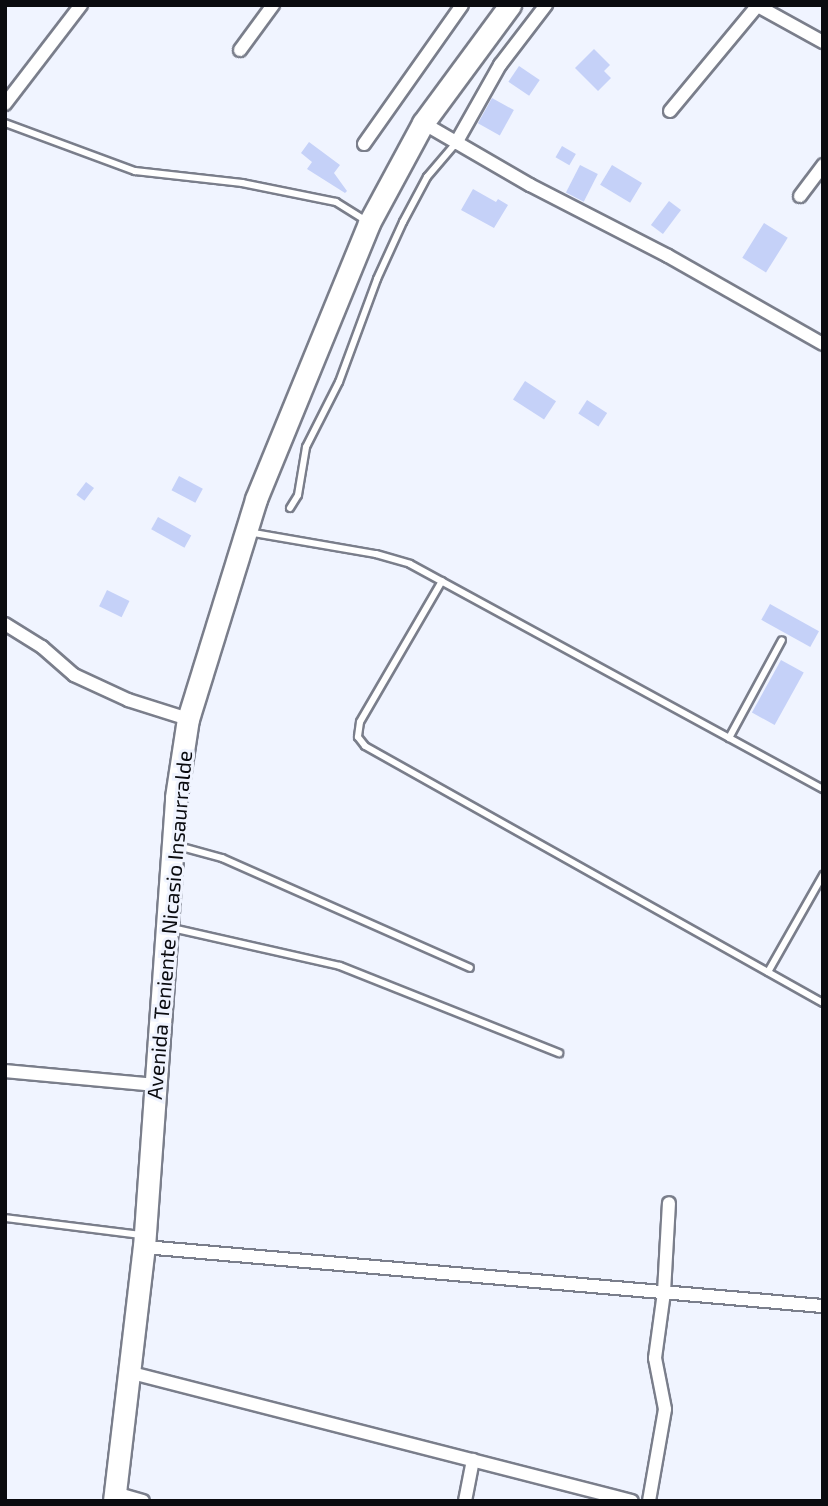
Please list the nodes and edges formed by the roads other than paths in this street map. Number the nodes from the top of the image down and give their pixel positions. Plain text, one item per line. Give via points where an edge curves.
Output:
1 (81, 5) edge
2 (273, 5) edge
3 (462, 5) edge
4 (510, 5) edge
5 (546, 5) edge
6 (757, 6) edge
7 (823, 42) edge
8 (240, 50) dead end
9 (5, 104) edge
10 (670, 111) dead end
11 (423, 122) junction
12 (5, 123) edge
13 (456, 143) junction
14 (365, 144) dead end
15 (823, 165) edge
16 (800, 196) dead end
17 (369, 223) junction
18 (823, 344) edge
19 (290, 508) dead end
20 (245, 532) junction
21 (442, 581) junction
22 (5, 624) edge
23 (782, 640) dead end
24 (188, 719) junction
25 (729, 738) junction
26 (823, 789) edge
27 (173, 844) junction
28 (823, 875) edge
29 (167, 927) junction
30 (470, 968) dead end
31 (768, 972) junction
32 (823, 1003) edge
33 (559, 1053) dead end
34 (5, 1071) edge
35 (155, 1085) junction
36 (669, 1203) dead end
37 (5, 1219) edge
38 (144, 1241) junction
39 (664, 1292) junction
40 (823, 1306) edge
41 (128, 1372) junction
42 (473, 1460) junction
43 (114, 1497) edge
44 (143, 1501) edge
45 (465, 1501) edge
46 (632, 1501) edge
47 (649, 1501) edge

1 - 9 street
2 - 8 street
3 - 14 street
4 - 11 main road, Avenida Teniente Nicasio Insaurralde
5 - 13 street via 500,65
6 - 7 street
6 - 10 street
11 - 13 street
11 - 17 main road, Avenida Teniente Nicasio Insaurralde
12 - 17 lane via 135,171 242,183 336,202
13 - 18 street
13 - 19 lane via 427,177 377,279 339,382 306,447 298,495
15 - 16 street
17 - 20 main road, Avenida Teniente Nicasio Insaurralde via 292,404
20 - 21 lane via 376,554 410,564
20 - 24 main road, Avenida Teniente Nicasio Insaurralde
21 - 25 lane
21 - 31 lane via 360,722 358,737 365,746
22 - 24 street via 75,675 128,700
23 - 25 lane
24 - 27 main road, Avenida Teniente Nicasio Insaurralde
25 - 26 lane
27 - 29 main road, Avenida Teniente Nicasio Insaurralde
27 - 30 lane via 222,858
28 - 31 lane
29 - 33 lane via 340,966
29 - 35 main road, Avenida Teniente Nicasio Insaurralde
31 - 32 lane
34 - 35 street
35 - 38 main road, Avenida Teniente Nicasio Insaurralde
36 - 39 street
37 - 38 lane
38 - 39 street
38 - 41 main road, Avenida Teniente Nicasio Insaurralde
39 - 40 street
39 - 47 street via 655,1358 665,1409
41 - 42 street
41 - 43 main road, Avenida Teniente Nicasio Insaurralde
42 - 45 street
42 - 46 street
43 - 44 street

